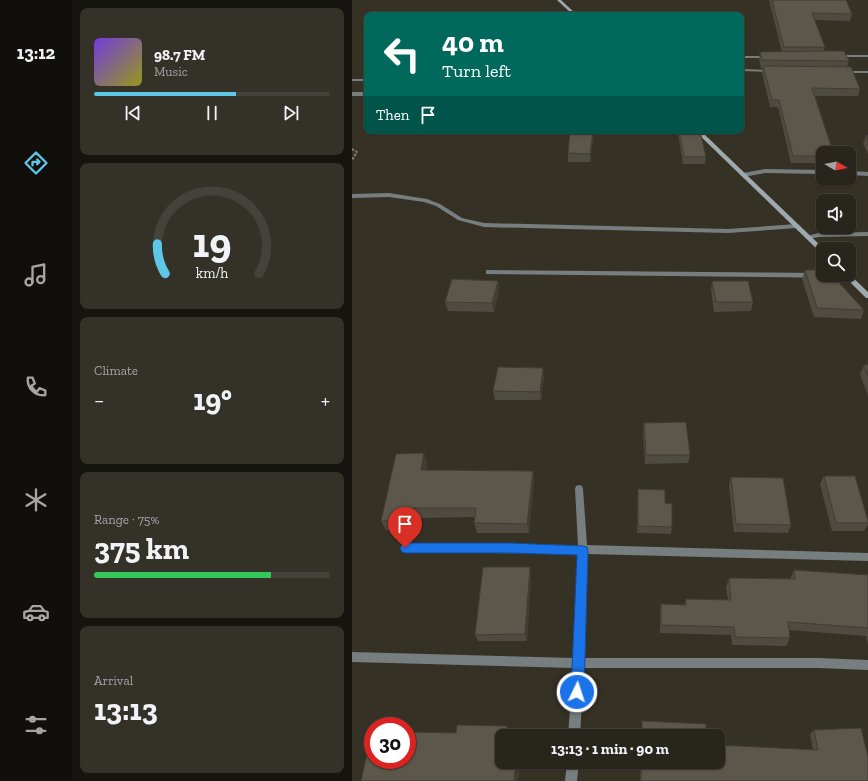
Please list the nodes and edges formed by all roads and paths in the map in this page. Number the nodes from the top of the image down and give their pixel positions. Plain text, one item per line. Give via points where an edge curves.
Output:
1 (559, 0) edge
2 (572, 12) edge
3 (831, 56) edge
4 (868, 56) edge
5 (744, 57) edge
6 (773, 57) edge
7 (744, 70) edge
8 (783, 71) edge
9 (836, 72) edge
10 (868, 72) edge
11 (352, 80) edge
12 (364, 80) edge
13 (352, 94) edge
14 (364, 94) edge
15 (701, 134) edge
16 (352, 149) edge
17 (352, 160) edge
18 (816, 172) edge
19 (856, 173) edge
20 (868, 174) edge
21 (743, 175) junction
22 (352, 196) edge
23 (797, 226) junction
24 (868, 234) edge
25 (809, 238) junction
26 (816, 245) edge
27 (488, 272) dead end
28 (816, 276) edge
29 (853, 282) edge
30 (868, 296) edge
31 (579, 490) dead end
32 (405, 548) dead end
33 (583, 551) junction
34 (868, 557) edge
35 (352, 657) edge
36 (580, 663) junction
37 (868, 665) edge
38 (575, 729) edge
39 (572, 769) edge
40 (571, 781) edge

1 - 2 street
3 - 4 street
5 - 6 street
7 - 8 street
9 - 10 street
11 - 12 street
13 - 14 street
15 - 21 street
16 - 17 path via 357,152
18 - 21 street via 765,171
19 - 20 street
21 - 23 street
22 - 23 street via 388,195 425,200 460,219 484,225 712,231
23 - 25 street
24 - 25 street via 819,235
25 - 26 street
27 - 28 street
29 - 30 street
31 - 33 street
32 - 33 street
33 - 34 street
33 - 36 street
35 - 36 street
36 - 37 street
36 - 38 street
39 - 40 street

